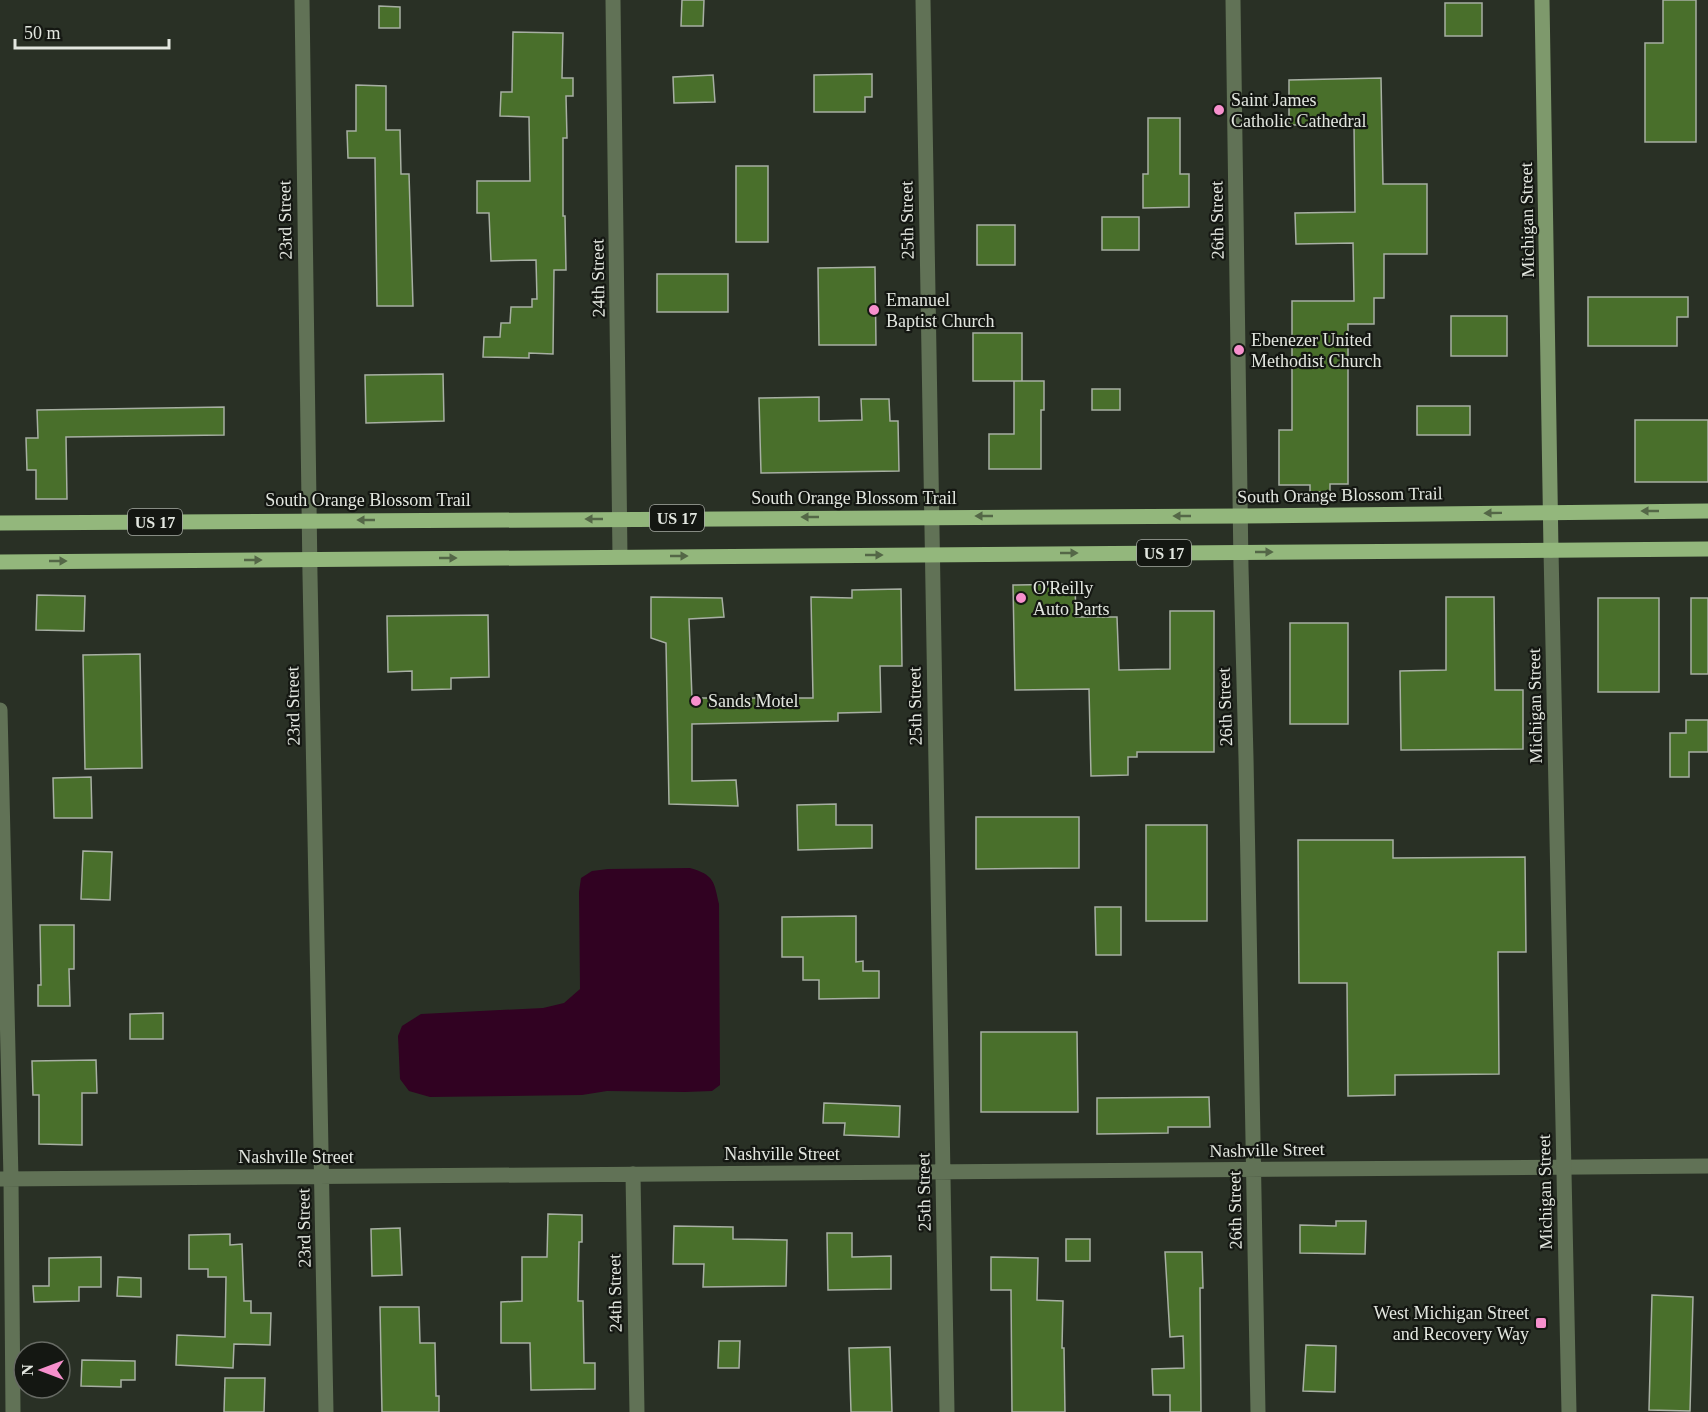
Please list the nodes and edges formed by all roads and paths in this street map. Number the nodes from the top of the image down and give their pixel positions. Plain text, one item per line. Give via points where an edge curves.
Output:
1 (302, 0) edge
2 (614, 0) edge
3 (923, 0) edge
4 (1233, 0) edge
5 (1542, 0) edge
6 (1708, 510) edge
7 (1551, 512) junction
8 (1241, 516) junction
9 (931, 517) junction
10 (620, 518) junction
11 (309, 520) junction
12 (0, 523) edge
13 (1708, 549) edge
14 (1551, 550) junction
15 (1241, 552) junction
16 (932, 555) junction
17 (620, 556) junction
18 (310, 560) junction
19 (0, 562) edge
20 (0, 710) edge
21 (1708, 1166) edge
22 (1563, 1167) junction
23 (1254, 1169) junction
24 (943, 1173) junction
25 (633, 1174) junction
26 (322, 1177) junction
27 (5, 1179) edge
28 (13, 1412) edge
29 (326, 1412) edge
30 (637, 1412) edge
31 (947, 1412) edge
32 (1258, 1412) edge
33 (1569, 1412) edge

1 - 11 street, 23rd Street
2 - 10 street, 24th Street
3 - 9 street, 25th Street
4 - 8 street, 26th Street
5 - 7 main road, Michigan Street
6 -> 7 main road, South Orange Blossom Trail / US 17
7 -> 8 main road, South Orange Blossom Trail / US 17
7 - 14 main road, Michigan Street
8 -> 9 main road, South Orange Blossom Trail / US 17
8 - 15 street, 26th Street
9 -> 10 main road, South Orange Blossom Trail / US 17
9 - 16 street, 25th Street
10 -> 11 main road, South Orange Blossom Trail / US 17
10 - 17 street, 24th Street
11 - 12 main road, South Orange Blossom Trail / US 17
11 - 18 street, 23rd Street
13 - 14 main road, US 17
15 -> 14 main road, US 17
14 - 22 street, Michigan Street
16 -> 15 main road, US 17
15 - 23 street, 26th Street
17 -> 16 main road, US 17
16 - 24 street, 25th Street
18 -> 17 main road, US 17
19 -> 18 main road, US 17
18 - 26 street, 23rd Street
20 - 27 street
21 - 22 street, Nashville Street
22 - 23 street, Nashville Street
22 - 33 street, Michigan Street
23 - 24 street, Nashville Street
23 - 32 street, 26th Street
24 - 25 street, Nashville Street
24 - 31 street, 25th Street
25 - 26 street, Nashville Street
25 - 30 street, 24th Street
26 - 27 street, Nashville Street
26 - 29 street, 23rd Street
27 - 28 street

